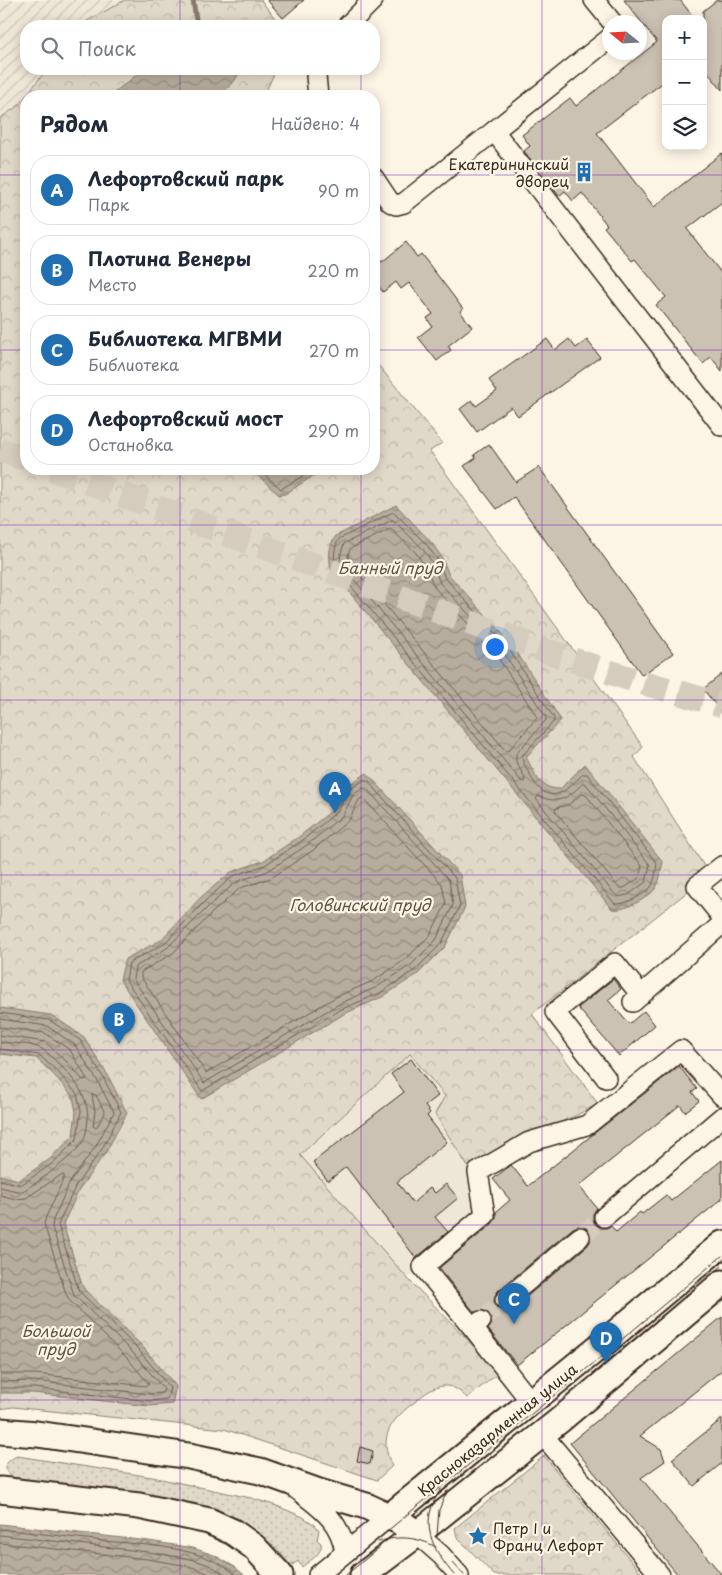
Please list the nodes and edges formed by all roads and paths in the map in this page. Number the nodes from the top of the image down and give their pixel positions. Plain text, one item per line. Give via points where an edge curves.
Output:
1 (373, 0) edge
2 (594, 0) edge
3 (606, 15) edge
4 (353, 20) edge
5 (602, 44) edge
6 (316, 75) edge
7 (317, 90) edge
8 (494, 131) junction
9 (380, 187) edge
10 (722, 426) edge
11 (722, 866) edge
12 (722, 917) edge
13 (722, 924) edge
14 (606, 1078) dead end
15 (722, 1096) edge
16 (722, 1117) edge
17 (604, 1217) tunnel mouth
18 (580, 1237) tunnel mouth
19 (722, 1244) edge
20 (722, 1283) edge
21 (506, 1300) tunnel mouth
22 (531, 1402) junction
23 (0, 1430) edge
24 (37, 1434) junction
25 (542, 1434) junction
26 (0, 1448) edge
27 (0, 1480) edge
28 (287, 1481) junction
29 (11, 1491) edge
30 (389, 1517) junction
31 (417, 1534) junction
32 (345, 1552) junction
33 (370, 1573) edge
34 (280, 1575) edge
35 (318, 1575) edge
36 (459, 1575) edge
37 (660, 1575) edge

1 - 4 street
2 - 3 street
5 - 8 street
6 - 7 street
8 - 9 street via 404,203 396,205 390,202
8 - 10 street
11 - 12 street via 697,886
13 - 14 street via 637,999 615,963 555,1012
15 - 22 street via 681,1050 587,1125 529,1142 478,1172 485,1215 423,1267 477,1324
16 - 17 street
18 - 21 street
19 - 22 main road, Красноказарменная улица
20 - 25 main road, Красноказарменная улица
22 - 30 main road, Красноказарменная улица
23 - 24 main road
24 - 26 main road via 6,1441
24 - 28 main road via 189,1456 260,1471
25 - 31 main road, Красноказарменная улица
25 - 37 street
27 - 29 main road
28 - 30 main road via 366,1506
28 - 32 street via 334,1522 343,1539
29 - 34 main road via 139,1506 209,1521 254,1547
30 - 31 main road
30 - 32 street, Красноказарменная улица
31 - 33 main road, Красноказарменная улица
31 - 36 street
32 - 35 street, Красноказарменная улица

